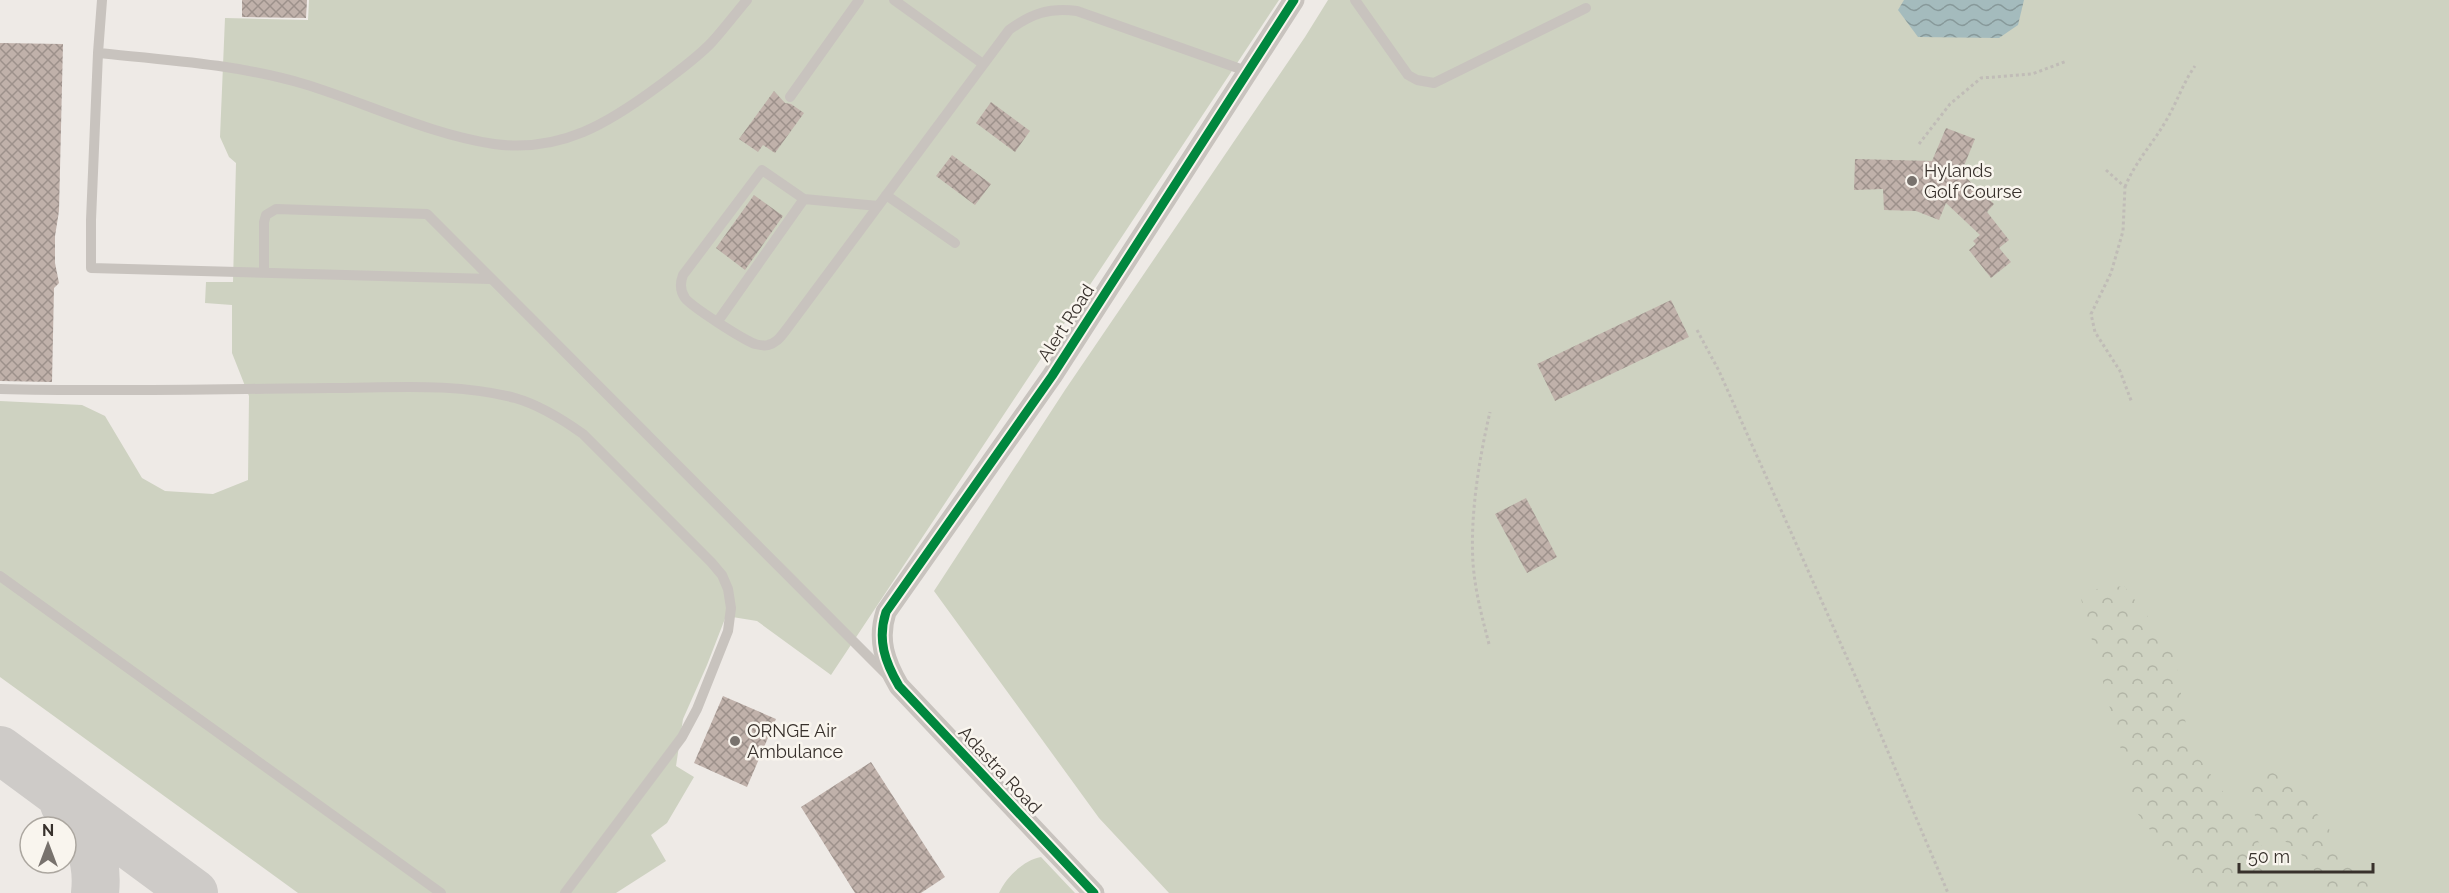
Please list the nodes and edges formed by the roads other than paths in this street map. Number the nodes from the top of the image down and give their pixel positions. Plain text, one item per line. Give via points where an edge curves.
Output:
1 (102, 0) edge
2 (747, 0) edge
3 (860, 0) edge
4 (894, 0) edge
5 (1294, 0) edge
6 (1355, 0) edge
7 (1586, 8) dead end
8 (98, 53) junction
9 (983, 64) junction
10 (1249, 72) junction
11 (790, 97) dead end
12 (886, 195) junction
13 (804, 199) junction
14 (878, 206) junction
15 (955, 243) dead end
16 (264, 272) junction
17 (489, 279) junction
18 (718, 321) junction
19 (0, 389) edge
20 (0, 576) edge
21 (887, 666) joint
22 (898, 686) junction
23 (441, 893) edge
24 (565, 893) edge
25 (1094, 893) edge

1 - 8 lane
2 - 8 lane via 711,43 633,105 586,133 527,145 461,137 302,84 220,65
3 - 11 lane
4 - 9 lane
5 - 10 street, Alert Road
6 - 7 lane via 1408,75 1434,83
8 - 16 lane via 91,268
9 - 10 lane via 1009,30 1029,16 1066,10
9 - 12 lane
10 - 21 street, Alert Road via 1052,376 886,612 882,636
12 - 14 lane
12 - 15 lane
13 - 14 lane
13 - 18 lane
13 - 18 lane via 762,170 683,275 680,287 686,300
14 - 18 lane via 777,341 757,345
16 - 17 lane
16 - 17 lane via 266,215 276,209 297,209 427,214
17 - 22 lane
19 - 24 lane via 483,391 534,404 583,434 711,562 722,575 731,608 720,654 689,726
20 - 23 lane
21 - 22 street, Adastra Road
22 - 25 street, Adastra Road

